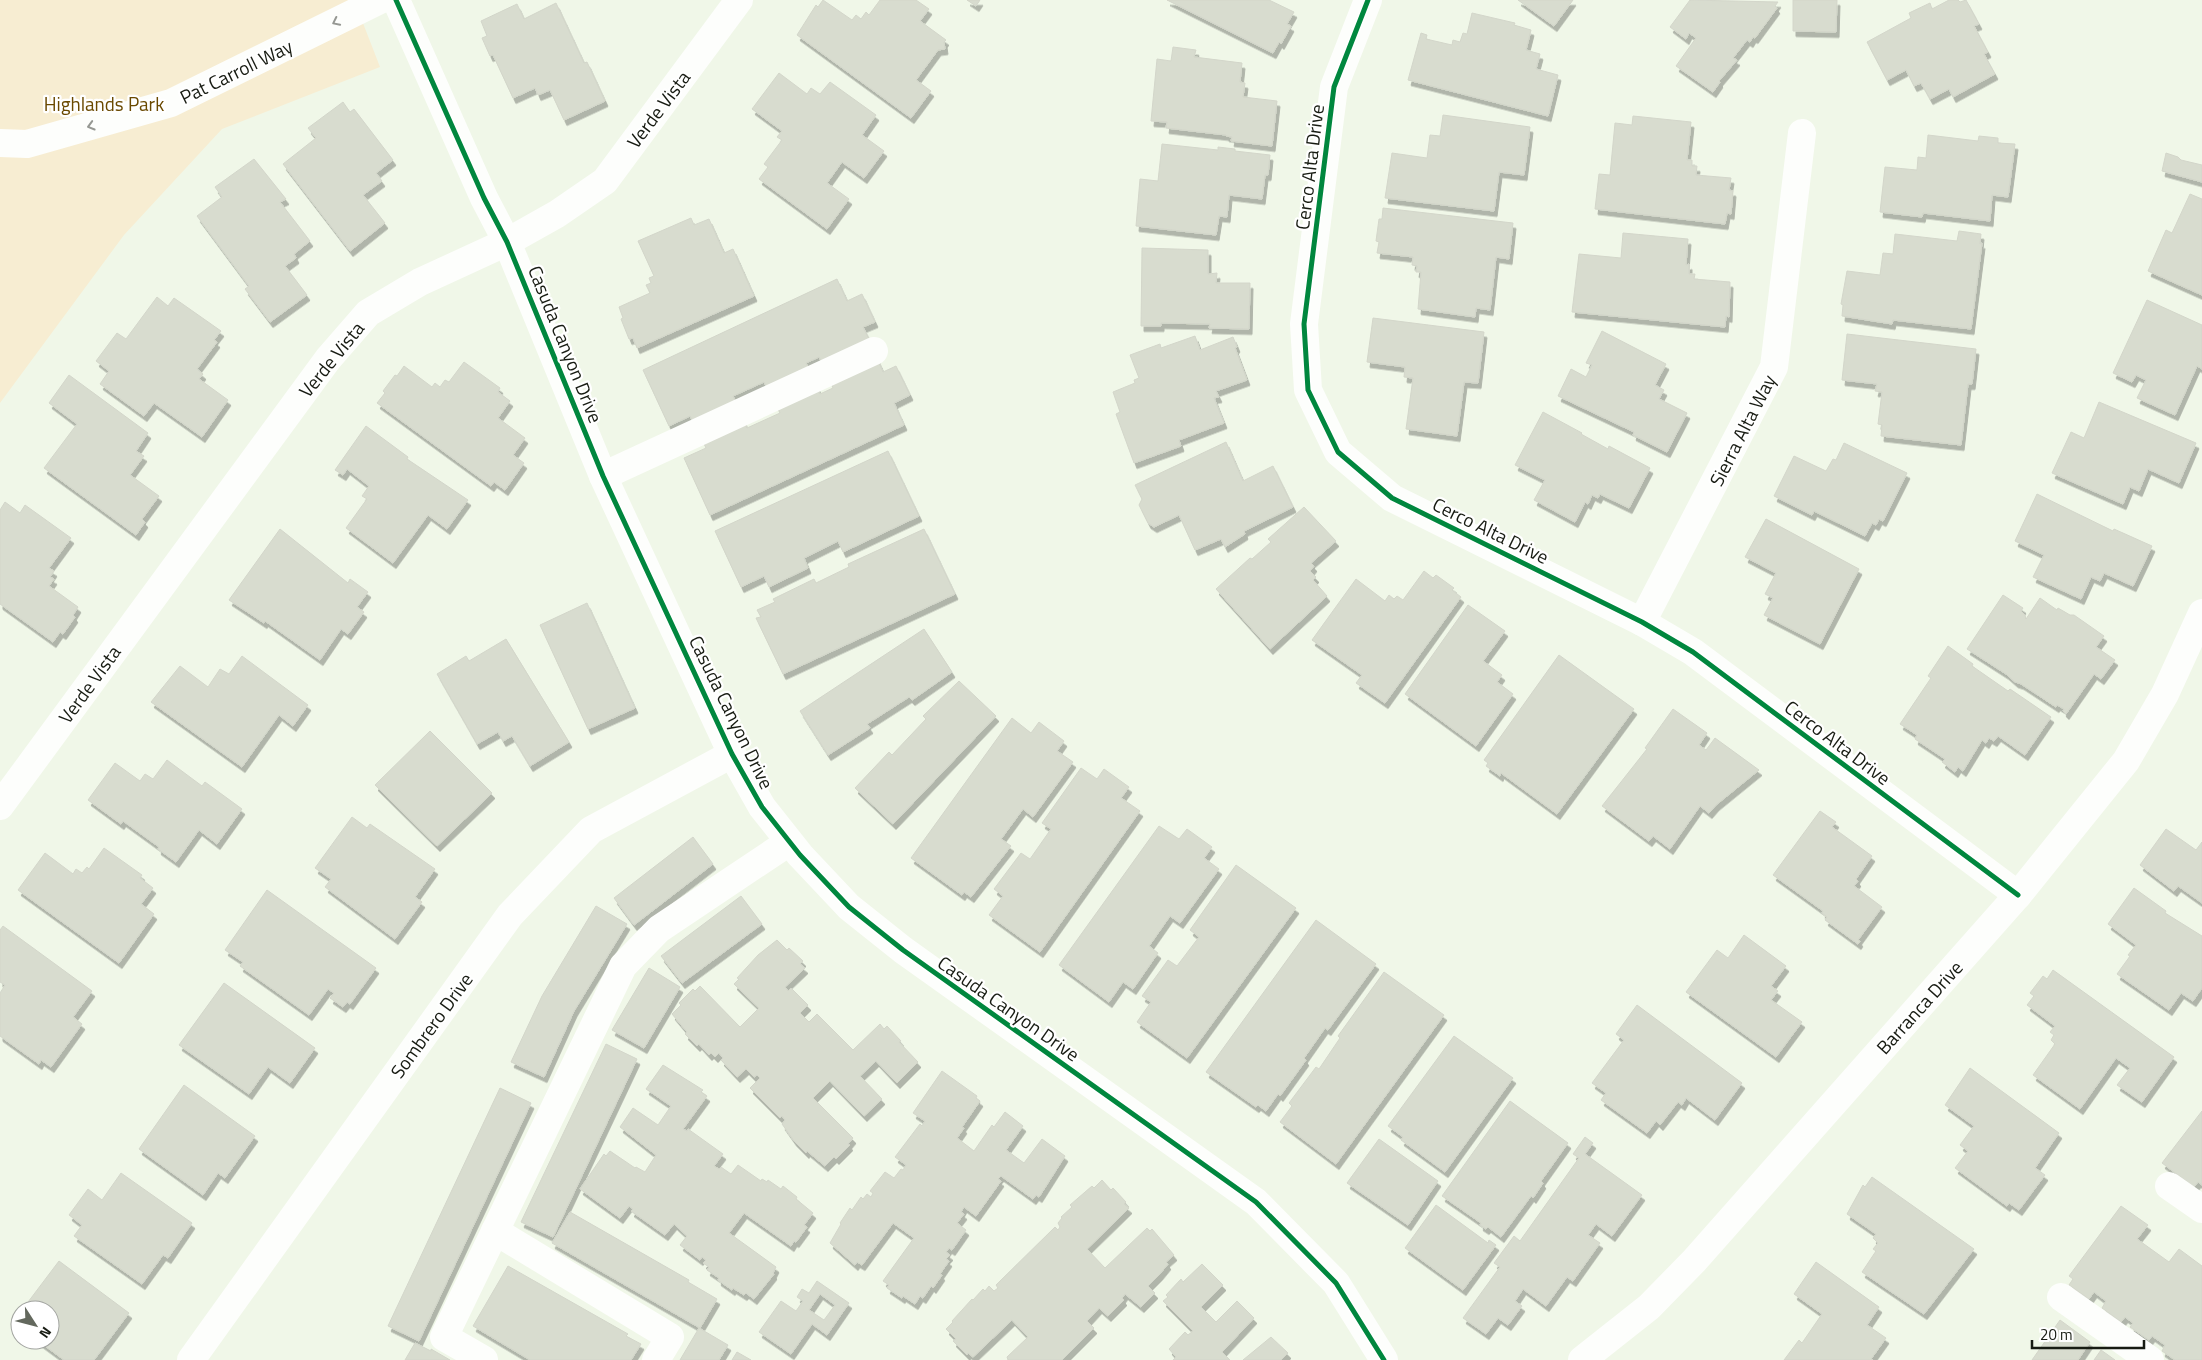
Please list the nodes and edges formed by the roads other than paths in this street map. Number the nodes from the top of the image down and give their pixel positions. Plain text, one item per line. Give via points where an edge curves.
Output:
1 (380, 0) edge
2 (396, 0) edge
3 (739, 0) edge
4 (1368, 0) edge
5 (1802, 133) dead end
6 (0, 143) edge
7 (507, 242) junction
8 (874, 351) dead end
9 (604, 476) junction
10 (2202, 613) edge
11 (1642, 622) junction
12 (732, 754) junction
13 (0, 806) edge
14 (789, 842) junction
15 (2018, 895) junction
16 (2169, 1186) dead end
17 (2202, 1209) edge
18 (495, 1231) junction
19 (2061, 1297) dead end
20 (191, 1360) edge
21 (484, 1360) edge
22 (656, 1360) edge
23 (1384, 1360) edge
24 (1582, 1360) edge
25 (2150, 1360) edge

1 -> 6 street, Pat Carroll Way via 171,104 27,144
2 - 7 street, Casuda Canyon Drive via 484,198
3 - 7 street, Verde Vista via 605,181 557,214
4 - 11 street, Cerco Alta Drive via 1334,87 1304,324 1308,390 1338,452 1392,498
5 - 11 street, Sierra Alta Way via 1774,367
7 - 9 street, Casuda Canyon Drive
7 - 13 street, Verde Vista via 420,282 368,312 328,359
8 - 9 street
9 - 12 street, Casuda Canyon Drive
10 - 15 street, Barranca Drive via 2165,694 2126,761
11 - 15 street, Cerco Alta Drive via 1693,652
12 - 14 street, Casuda Canyon Drive via 762,807
12 - 20 street, Sombrero Drive via 591,830 510,915
14 - 18 street via 659,929 623,966
14 - 23 street, Casuda Canyon Drive via 848,907 902,950 1256,1202 1336,1283
15 - 24 street, Barranca Drive via 1694,1261 1649,1307
16 - 17 street
18 - 21 street via 444,1337
18 - 22 street via 670,1337
19 - 25 street

